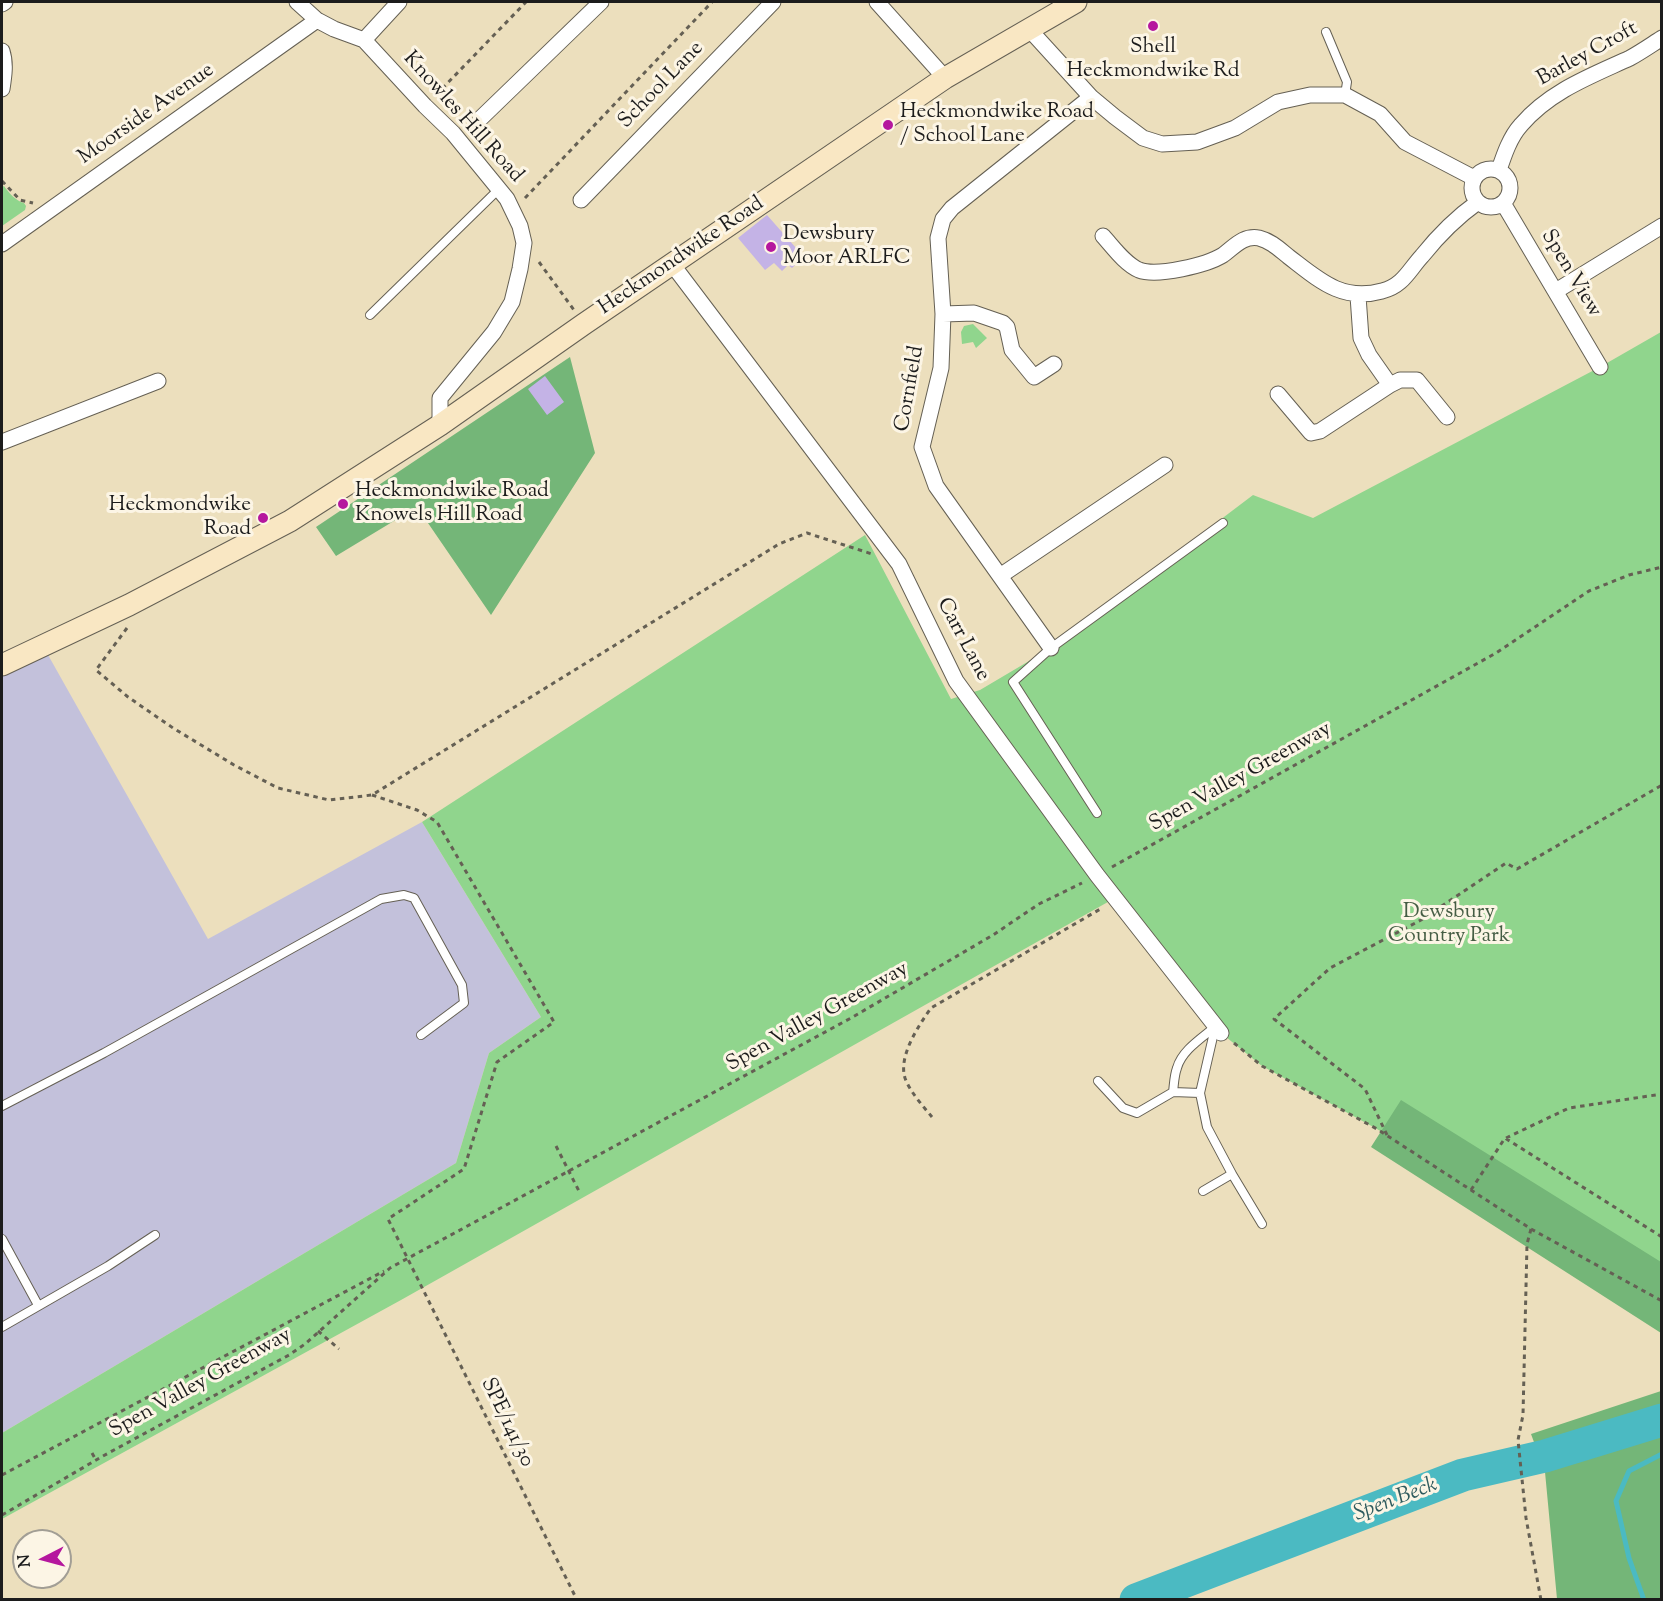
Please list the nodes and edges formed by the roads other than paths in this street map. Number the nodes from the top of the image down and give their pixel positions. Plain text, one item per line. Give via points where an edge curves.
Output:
1 (5, 2) edge
2 (297, 2) edge
3 (399, 2) edge
4 (601, 2) edge
5 (773, 2) edge
6 (877, 2) edge
7 (1077, 2) edge
8 (2, 4) edge
9 (317, 20) junction
10 (1029, 29) junction
11 (1326, 32) dead end
12 (1662, 38) edge
13 (364, 40) junction
14 (2, 51) edge
15 (945, 78) junction
16 (2, 89) edge
17 (1345, 94) junction
18 (1091, 97) junction
19 (481, 118) dead end
20 (1499, 170) junction
21 (1474, 178) junction
22 (499, 189) junction
23 (581, 200) dead end
24 (1478, 202) junction
25 (1503, 203) junction
26 (1662, 226) edge
27 (1103, 236) dead end
28 (2, 244) edge
29 (672, 264) junction
30 (1556, 291) junction
31 (1358, 296) junction
32 (943, 314) junction
33 (370, 315) dead end
34 (1054, 364) dead end
35 (1600, 367) dead end
36 (158, 381) dead end
37 (1390, 385) junction
38 (1278, 394) dead end
39 (1447, 417) dead end
40 (440, 425) junction
41 (2, 442) edge
42 (1165, 465) dead end
43 (1223, 523) dead end
44 (1000, 576) junction
45 (1051, 648) junction
46 (2, 665) edge
47 (1097, 813) dead end
48 (1218, 1029) junction
49 (421, 1035) dead end
50 (1098, 1081) dead end
51 (1173, 1092) junction
52 (1200, 1093) junction
53 (2, 1106) edge
54 (1232, 1174) junction
55 (1203, 1191) dead end
56 (1262, 1224) dead end
57 (155, 1235) dead end
58 (2, 1239) edge
59 (38, 1305) junction
60 (2, 1327) edge

1 - 8 street
2 - 9 street, Knowles Hill Road
3 - 13 street
4 - 19 street
5 - 23 street, School Lane
6 - 15 street
7 - 10 main road, Heckmondwike Road
9 - 13 street, Knowles Hill Road
9 - 28 street, Moorside Avenue
10 - 15 main road, Heckmondwike Road
10 - 18 street
11 - 17 lane via 1347,82
12 - 20 street, Barley Croft via 1545,101 1520,126
13 - 22 street, Knowles Hill Road via 453,133
14 - 16 street
15 - 29 main road, Heckmondwike Road
17 - 18 street via 1310,95 1278,102 1235,128 1197,142 1162,144 1143,138
17 - 21 street via 1380,114 1405,142
18 - 32 street, Cornfield via 943,219 938,238
20 - 21 street via 1482,170
20 - 25 street via 1510,186
21 - 24 street via 1472,191
22 - 33 lane
22 - 40 street, Knowles Hill Road via 513,210 524,243 512,302 494,332 440,398
24 - 25 street via 1490,207
24 - 31 street via 1421,256 1402,282 1384,291
25 - 30 street, Spen View
26 - 30 street
27 - 31 street via 1130,265 1154,273 1211,261 1243,240 1256,238 1272,243 1339,292
29 - 40 main road, Heckmondwike Road
29 - 48 street, Carr Lane via 899,564 956,681 1097,875
30 - 35 street, Spen View
31 - 37 street via 1361,338
32 - 34 street via 974,313 1003,323 1012,350 1034,376
32 - 44 street, Cornfield via 941,368 922,447 936,486
36 - 41 street
37 - 38 street via 1311,433
37 - 39 street via 1400,380 1417,380
40 - 46 main road, Heckmondwike Road via 290,521 129,605
42 - 44 street
43 - 45 lane
44 - 45 street, Cornfield
45 - 47 lane via 1013,682
48 - 51 lane via 1192,1046 1182,1058
48 - 52 lane
49 - 53 lane via 464,1003 462,986 414,898 404,895 381,899
50 - 51 lane via 1123,1108 1137,1113
51 - 52 lane
52 - 54 lane via 1207,1127
54 - 55 lane
54 - 56 lane
57 - 59 lane
58 - 59 lane
59 - 60 lane

